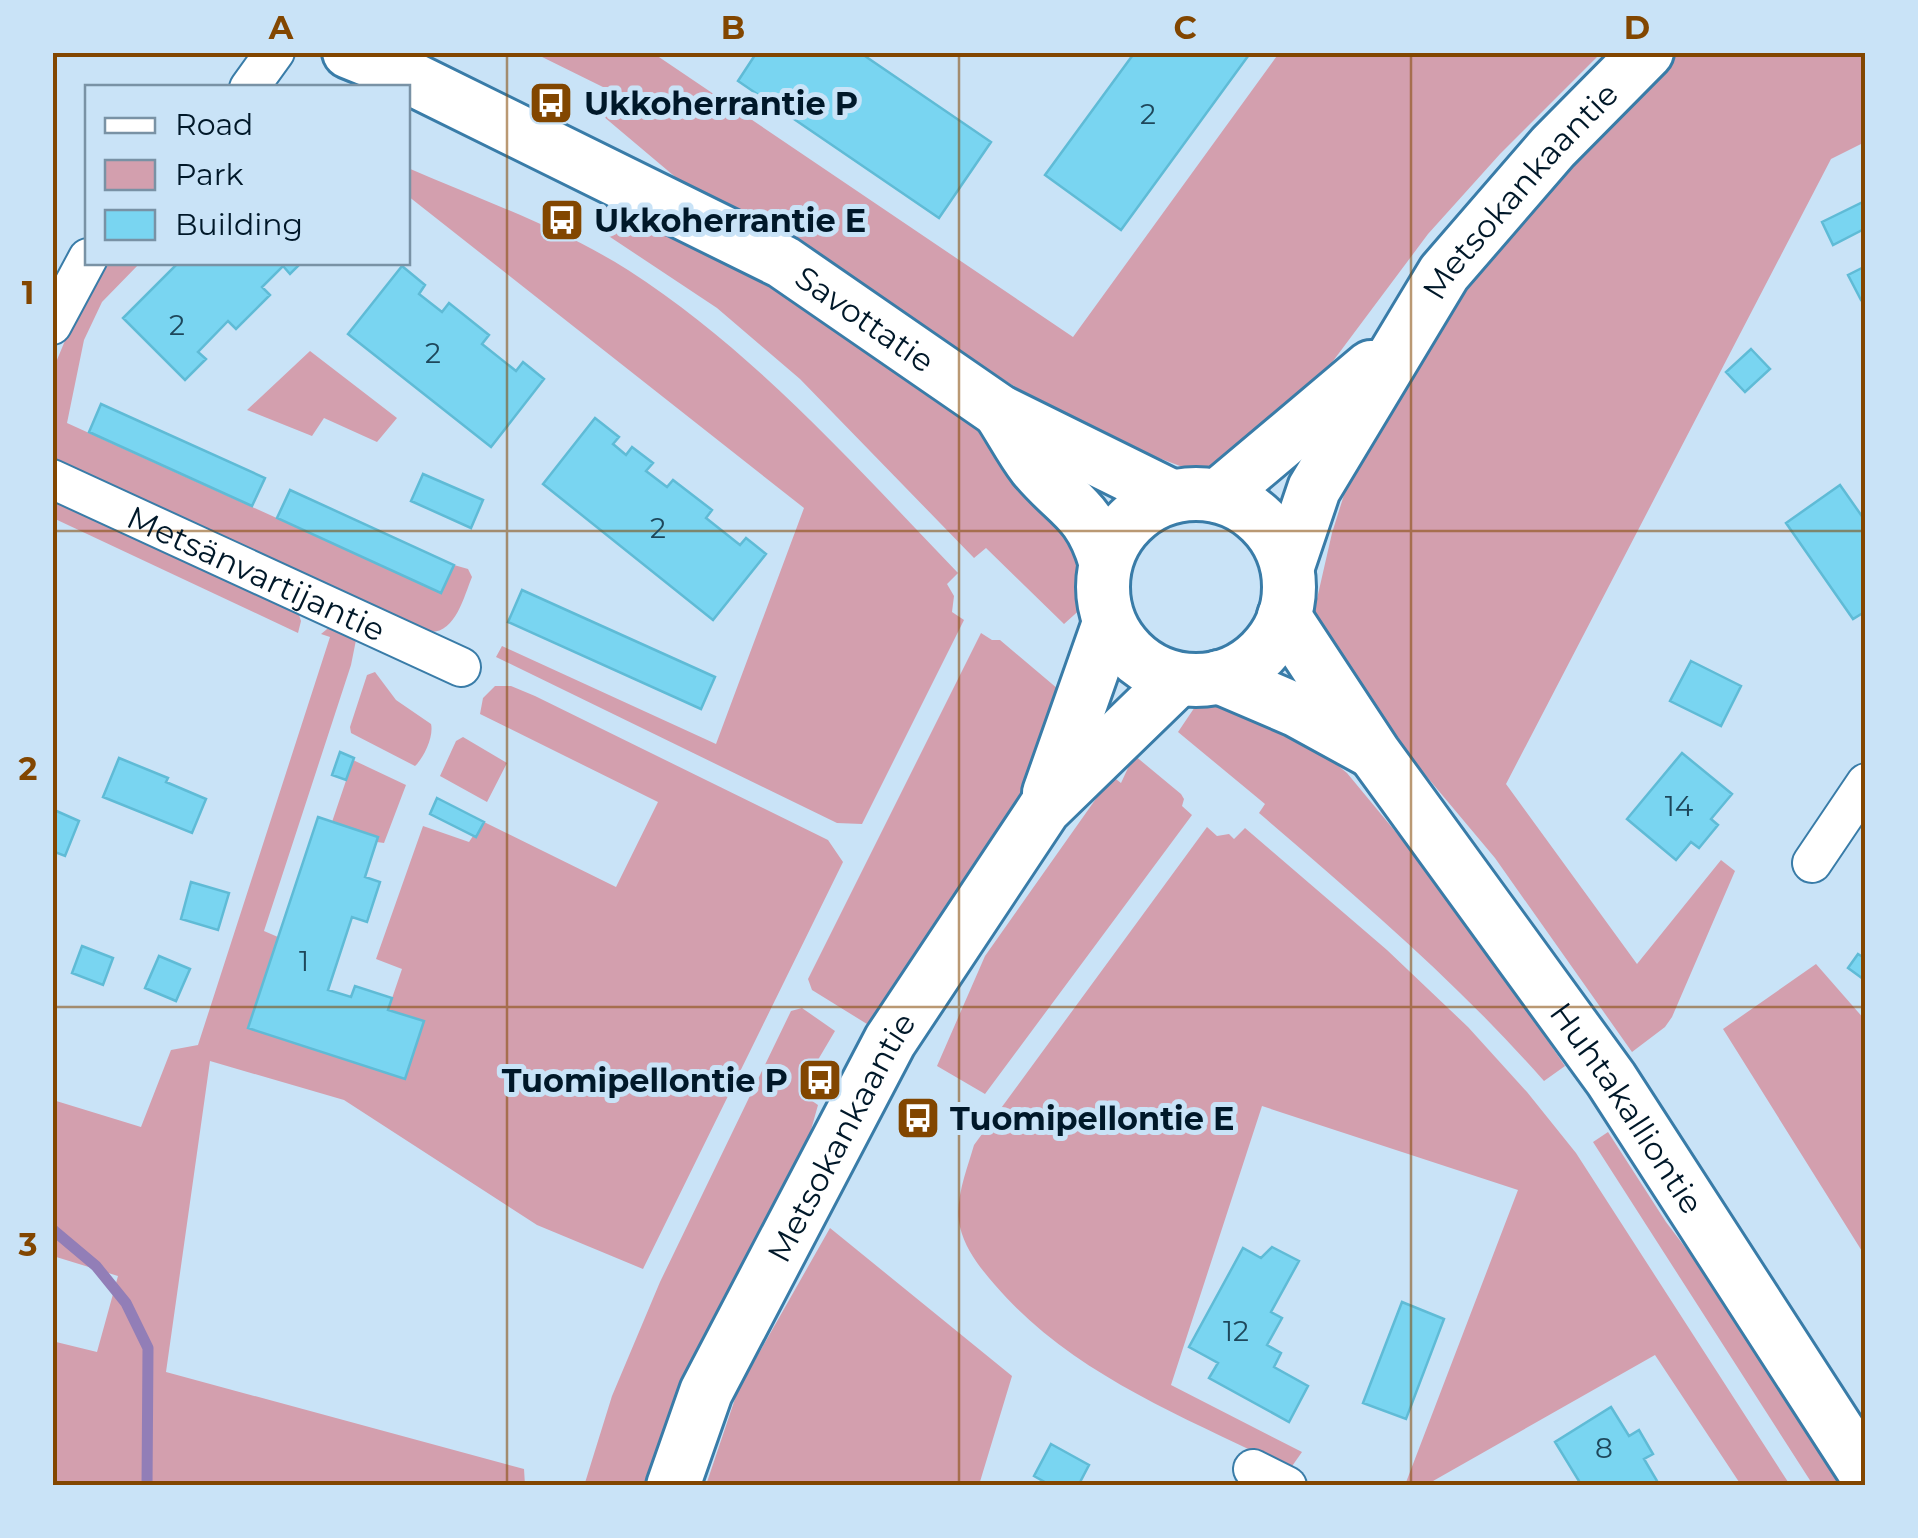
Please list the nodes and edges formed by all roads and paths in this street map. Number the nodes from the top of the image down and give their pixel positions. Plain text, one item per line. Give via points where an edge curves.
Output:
1 (275, 52) edge
2 (349, 52) edge
3 (1647, 52) edge
4 (250, 85) edge
5 (85, 264) edge
6 (52, 326) edge
7 (1403, 340) junction
8 (1000, 411) junction
9 (52, 479) edge
10 (1194, 496) junction
11 (1105, 561) junction
12 (1286, 591) junction
13 (1109, 622) junction
14 (462, 667) dead end
15 (1199, 678) junction
16 (1374, 753) junction
17 (1866, 783) edge
18 (1044, 809) junction
19 (1812, 864) dead end
20 (1253, 1469) dead end
21 (1866, 1474) edge
22 (673, 1486) edge
23 (1288, 1486) edge

1 - 4 street
2 - 8 street, Savottatie via 783,262
3 - 7 street, Metsokankaantie via 1444,272
5 - 6 street
7 - 10 street
7 - 12 street, Metsokankaantie via 1314,488
8 - 10 street, Savottatie
8 - 11 street, Savottatie via 1035,466 1083,513
9 - 14 street, Metsänvartijantie
10 - 11 street via 1140,511
10 - 12 street via 1228,498 1256,514 1276,537
11 - 13 street via 1102,592
12 - 15 street via 1282,626 1264,652 1239,670
12 - 16 street, Huhtakalliontie
13 - 15 street via 1125,649 1150,668
13 - 18 street, Metsokankaantie
15 - 16 street via 1296,710
15 - 18 street, Metsokankaantie
16 - 21 street, Huhtakalliontie via 1611,1078
17 - 19 street
18 - 22 street, Metsokankaantie via 890,1041 706,1392
20 - 23 street

